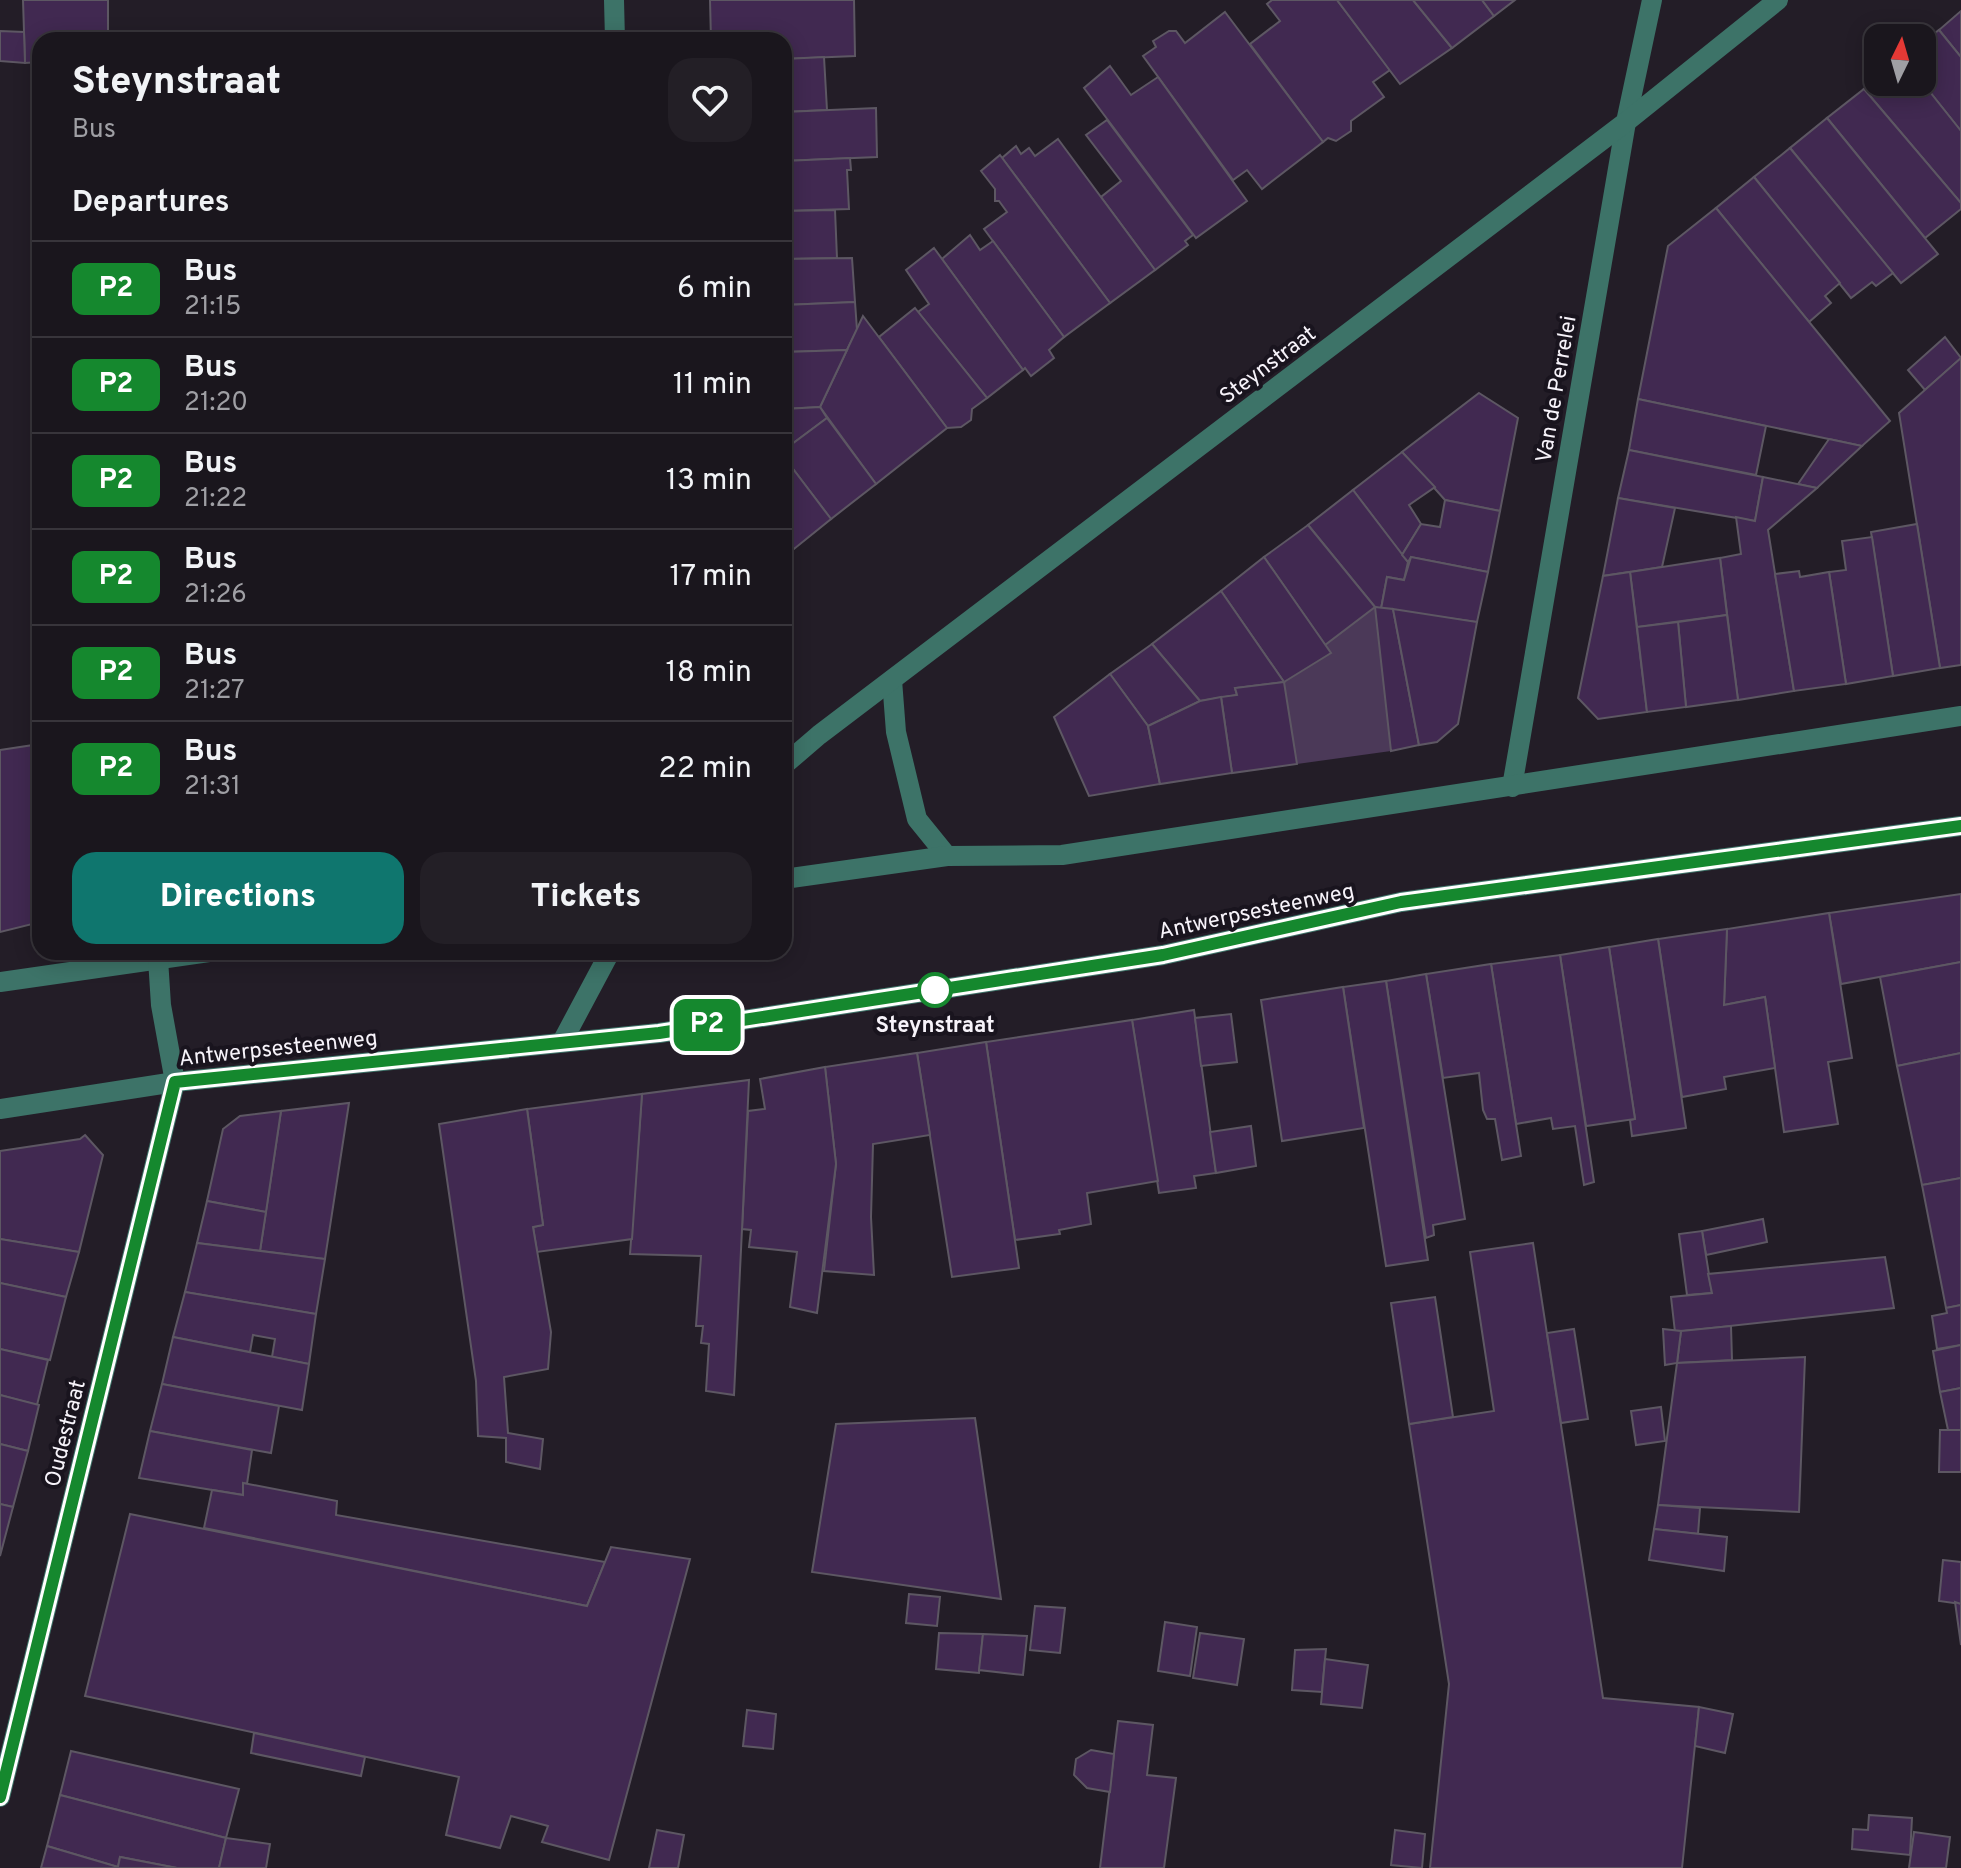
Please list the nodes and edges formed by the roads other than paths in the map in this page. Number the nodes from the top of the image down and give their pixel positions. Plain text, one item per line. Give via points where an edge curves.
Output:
1 (614, 0) edge
2 (1652, 0) edge
3 (1778, 0) edge
4 (615, 32) edge
5 (1626, 122) junction
6 (892, 680) junction
7 (1961, 716) edge
8 (792, 758) edge
9 (1512, 787) junction
10 (1961, 826) edge
11 (947, 856) junction
12 (792, 878) edge
13 (151, 960) edge
14 (158, 960) edge
15 (606, 960) edge
16 (0, 982) edge
17 (562, 1042) junction
18 (175, 1082) junction
19 (0, 1109) edge
20 (0, 1797) edge

1 - 4 street
2 - 5 street, Van de Perrelei
3 - 5 street, Steynstraat
5 - 6 street, Steynstraat
5 - 9 street, Van de Perrelei
6 - 8 street, Steynstraat
6 - 11 street via 896,732 917,819
7 - 9 street
9 - 11 street via 1062,855
10 - 17 street, Antwerpsesteenweg via 1401,902 1163,955 659,1033
11 - 12 street
13 - 16 street
14 - 18 street
15 - 17 street
17 - 18 street, Antwerpsesteenweg
18 - 19 street, Antwerpsesteenweg
18 - 20 street, Oudestraat

